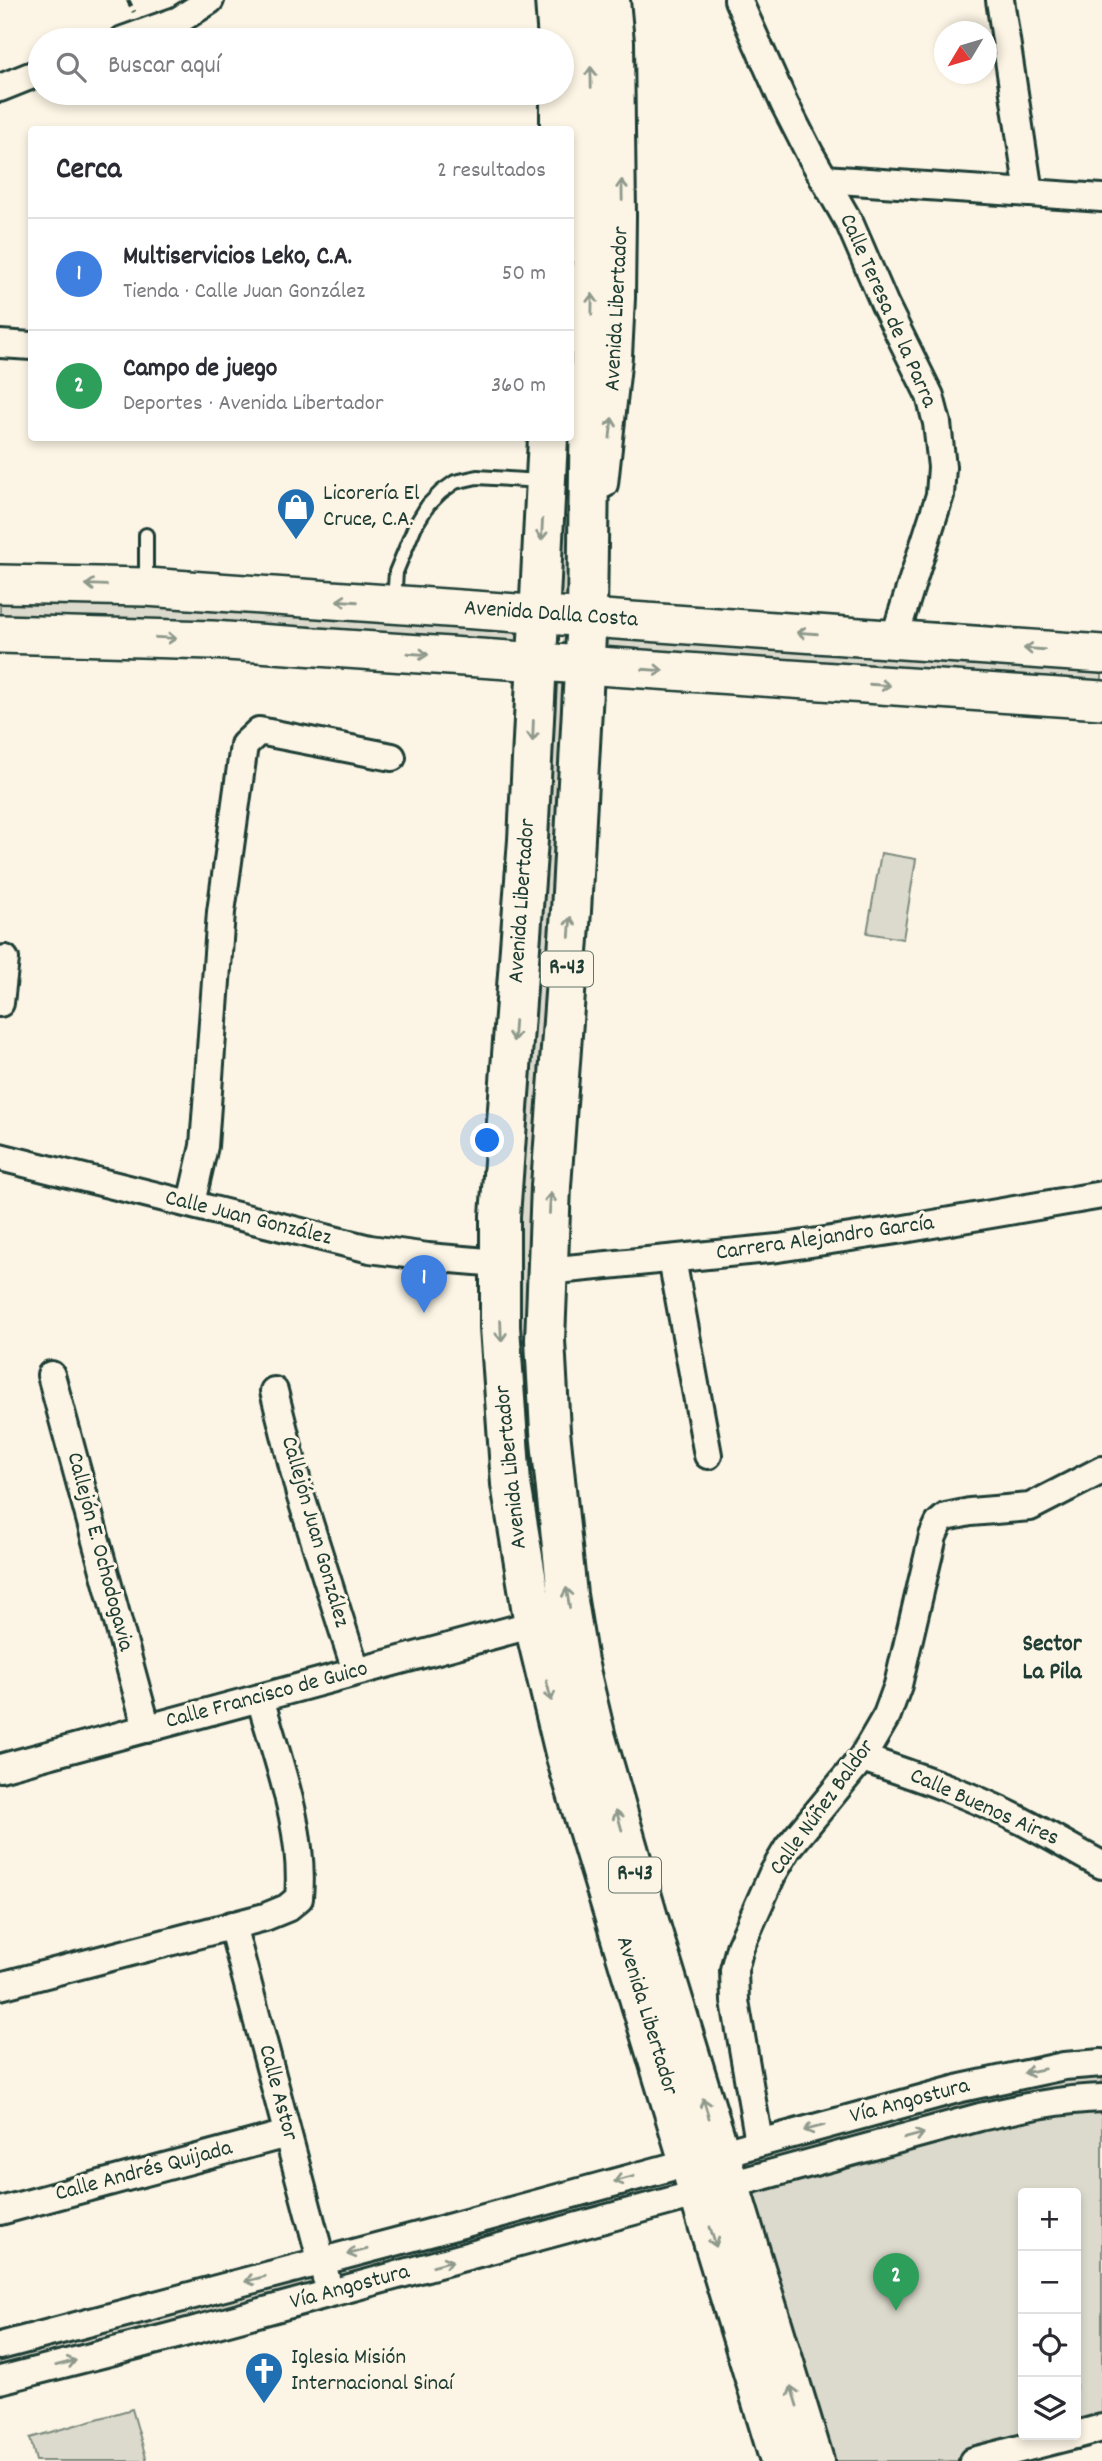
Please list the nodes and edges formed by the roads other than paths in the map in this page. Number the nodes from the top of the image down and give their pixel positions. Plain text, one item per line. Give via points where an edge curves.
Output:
1 (210, 0) edge
2 (555, 0) edge
3 (588, 0) edge
4 (616, 0) edge
5 (738, 0) edge
6 (1000, 0) edge
7 (156, 28) edge
8 (557, 28) edge
9 (28, 77) edge
10 (0, 88) edge
11 (559, 105) edge
12 (560, 126) edge
13 (824, 178) junction
14 (1029, 193) junction
15 (1102, 198) edge
16 (0, 344) edge
17 (28, 346) edge
18 (548, 441) edge
19 (545, 481) junction
20 (146, 535) dead end
21 (0, 584) edge
22 (146, 587) junction
23 (394, 604) junction
24 (538, 614) junction
25 (587, 617) junction
26 (0, 634) edge
27 (894, 639) junction
28 (1102, 654) edge
29 (536, 663) junction
30 (585, 666) junction
31 (1102, 700) edge
32 (392, 757) dead end
33 (5, 960) dead end
34 (0, 1003) edge
35 (0, 1157) edge
36 (1102, 1195) edge
37 (191, 1203) junction
38 (672, 1259) junction
39 (499, 1263) junction
40 (547, 1271) junction
41 (51, 1375) dead end
42 (274, 1391) dead end
43 (708, 1455) dead end
44 (1102, 1470) edge
45 (534, 1624) junction
46 (356, 1671) junction
47 (260, 1698) junction
48 (147, 1729) junction
49 (862, 1758) junction
50 (0, 1768) edge
51 (1102, 1865) edge
52 (232, 1925) junction
53 (0, 1986) edge
54 (1102, 2063) edge
55 (1102, 2098) edge
56 (287, 2134) junction
57 (759, 2142) junction
58 (710, 2173) junction
59 (0, 2211) edge
60 (321, 2262) junction
61 (330, 2294) junction
62 (0, 2346) edge
63 (0, 2380) edge
64 (1102, 2428) edge
65 (1081, 2433) edge
66 (1055, 2440) edge
67 (780, 2461) edge
68 (814, 2461) edge
69 (973, 2461) edge

1 - 7 street
2 - 8 main road
25 -> 3 main road, Avenida Libertador / R-43 via 593,181
25 -> 4 street, Avenida Libertador / R-43 via 618,356 622,216
5 - 13 street, Calle Teresa de la Parra
6 - 14 street
9 - 10 street
11 - 12 main road
13 - 14 street
13 - 27 street, Calle Teresa de la Parra via 930,396 941,448 940,495
14 - 15 street
16 - 17 street
18 - 19 main road, Avenida Libertador / R-43
19 - 23 lane via 477,477 455,482 441,492 415,526 396,572
19 -> 24 main road, Avenida Libertador / R-43
20 - 22 lane
22 -> 21 street, Avenida Dalla Costa
23 -> 22 street, Avenida Dalla Costa
23 - 24 street, Avenida Dalla Costa
24 - 25 street, Avenida Dalla Costa
24 - 29 main road, Avenida Libertador / R-43
27 -> 25 street, Avenida Dalla Costa
25 - 30 main road, Avenida Libertador / R-43
26 -> 29 street via 212,640
28 -> 27 street, Avenida Dalla Costa
29 - 30 street
29 -> 39 main road, Avenida Libertador / R-43
30 -> 31 street
40 -> 30 main road, Avenida Libertador / R-43
32 - 37 street via 259,732 244,745 221,912 204,1146
33 - 34 street
35 - 37 street, Calle Juan González
36 - 38 street, Carrera Alejandro García via 778,1248
37 - 39 street, Calle Juan González via 370,1249
38 - 40 street, Carrera Alejandro García
38 - 43 street
39 -> 45 main road, Avenida Libertador / R-43 via 511,1484
58 -> 40 main road, Avenida Libertador / R-43 via 578,1662 550,1430
41 - 48 street, Callejón E. Ochodogavia
42 - 46 street, Callejón Juan González via 300,1494
44 - 49 street, Calle Núñez Baldor via 1030,1507 970,1512 939,1523 898,1685
45 - 46 street, Calle Francisco de Guico
45 -> 58 main road, Avenida Libertador / R-43 via 566,1757
46 - 47 street, Calle Francisco de Guico
47 - 48 street, Calle Francisco de Guico
47 - 52 street via 293,1816 300,1858 299,1898 288,1908
48 - 50 street, Calle Francisco de Guico
49 - 51 street, Calle Buenos Aires via 979,1801
49 - 57 street, Calle Núñez Baldor via 788,1848 740,1947 734,1970 735,2001
52 - 53 street
52 - 56 street, Calle Astor
54 -> 57 street, Vía Angostura via 1015,2075
58 -> 55 street, Vía Angostura via 1041,2104
56 - 59 street, Calle Andrés Quijada
56 - 60 street, Calle Astor
57 - 58 street, Vía Angostura
58 -> 60 street, Vía Angostura
61 -> 58 street, Vía Angostura
58 -> 67 main road, Avenida Libertador / R-43
68 -> 58 main road, Avenida Libertador / R-43
60 - 61 street, Calle Astor
60 -> 62 street, Vía Angostura
63 -> 61 street, Vía Angostura
64 - 65 street
66 - 69 street

